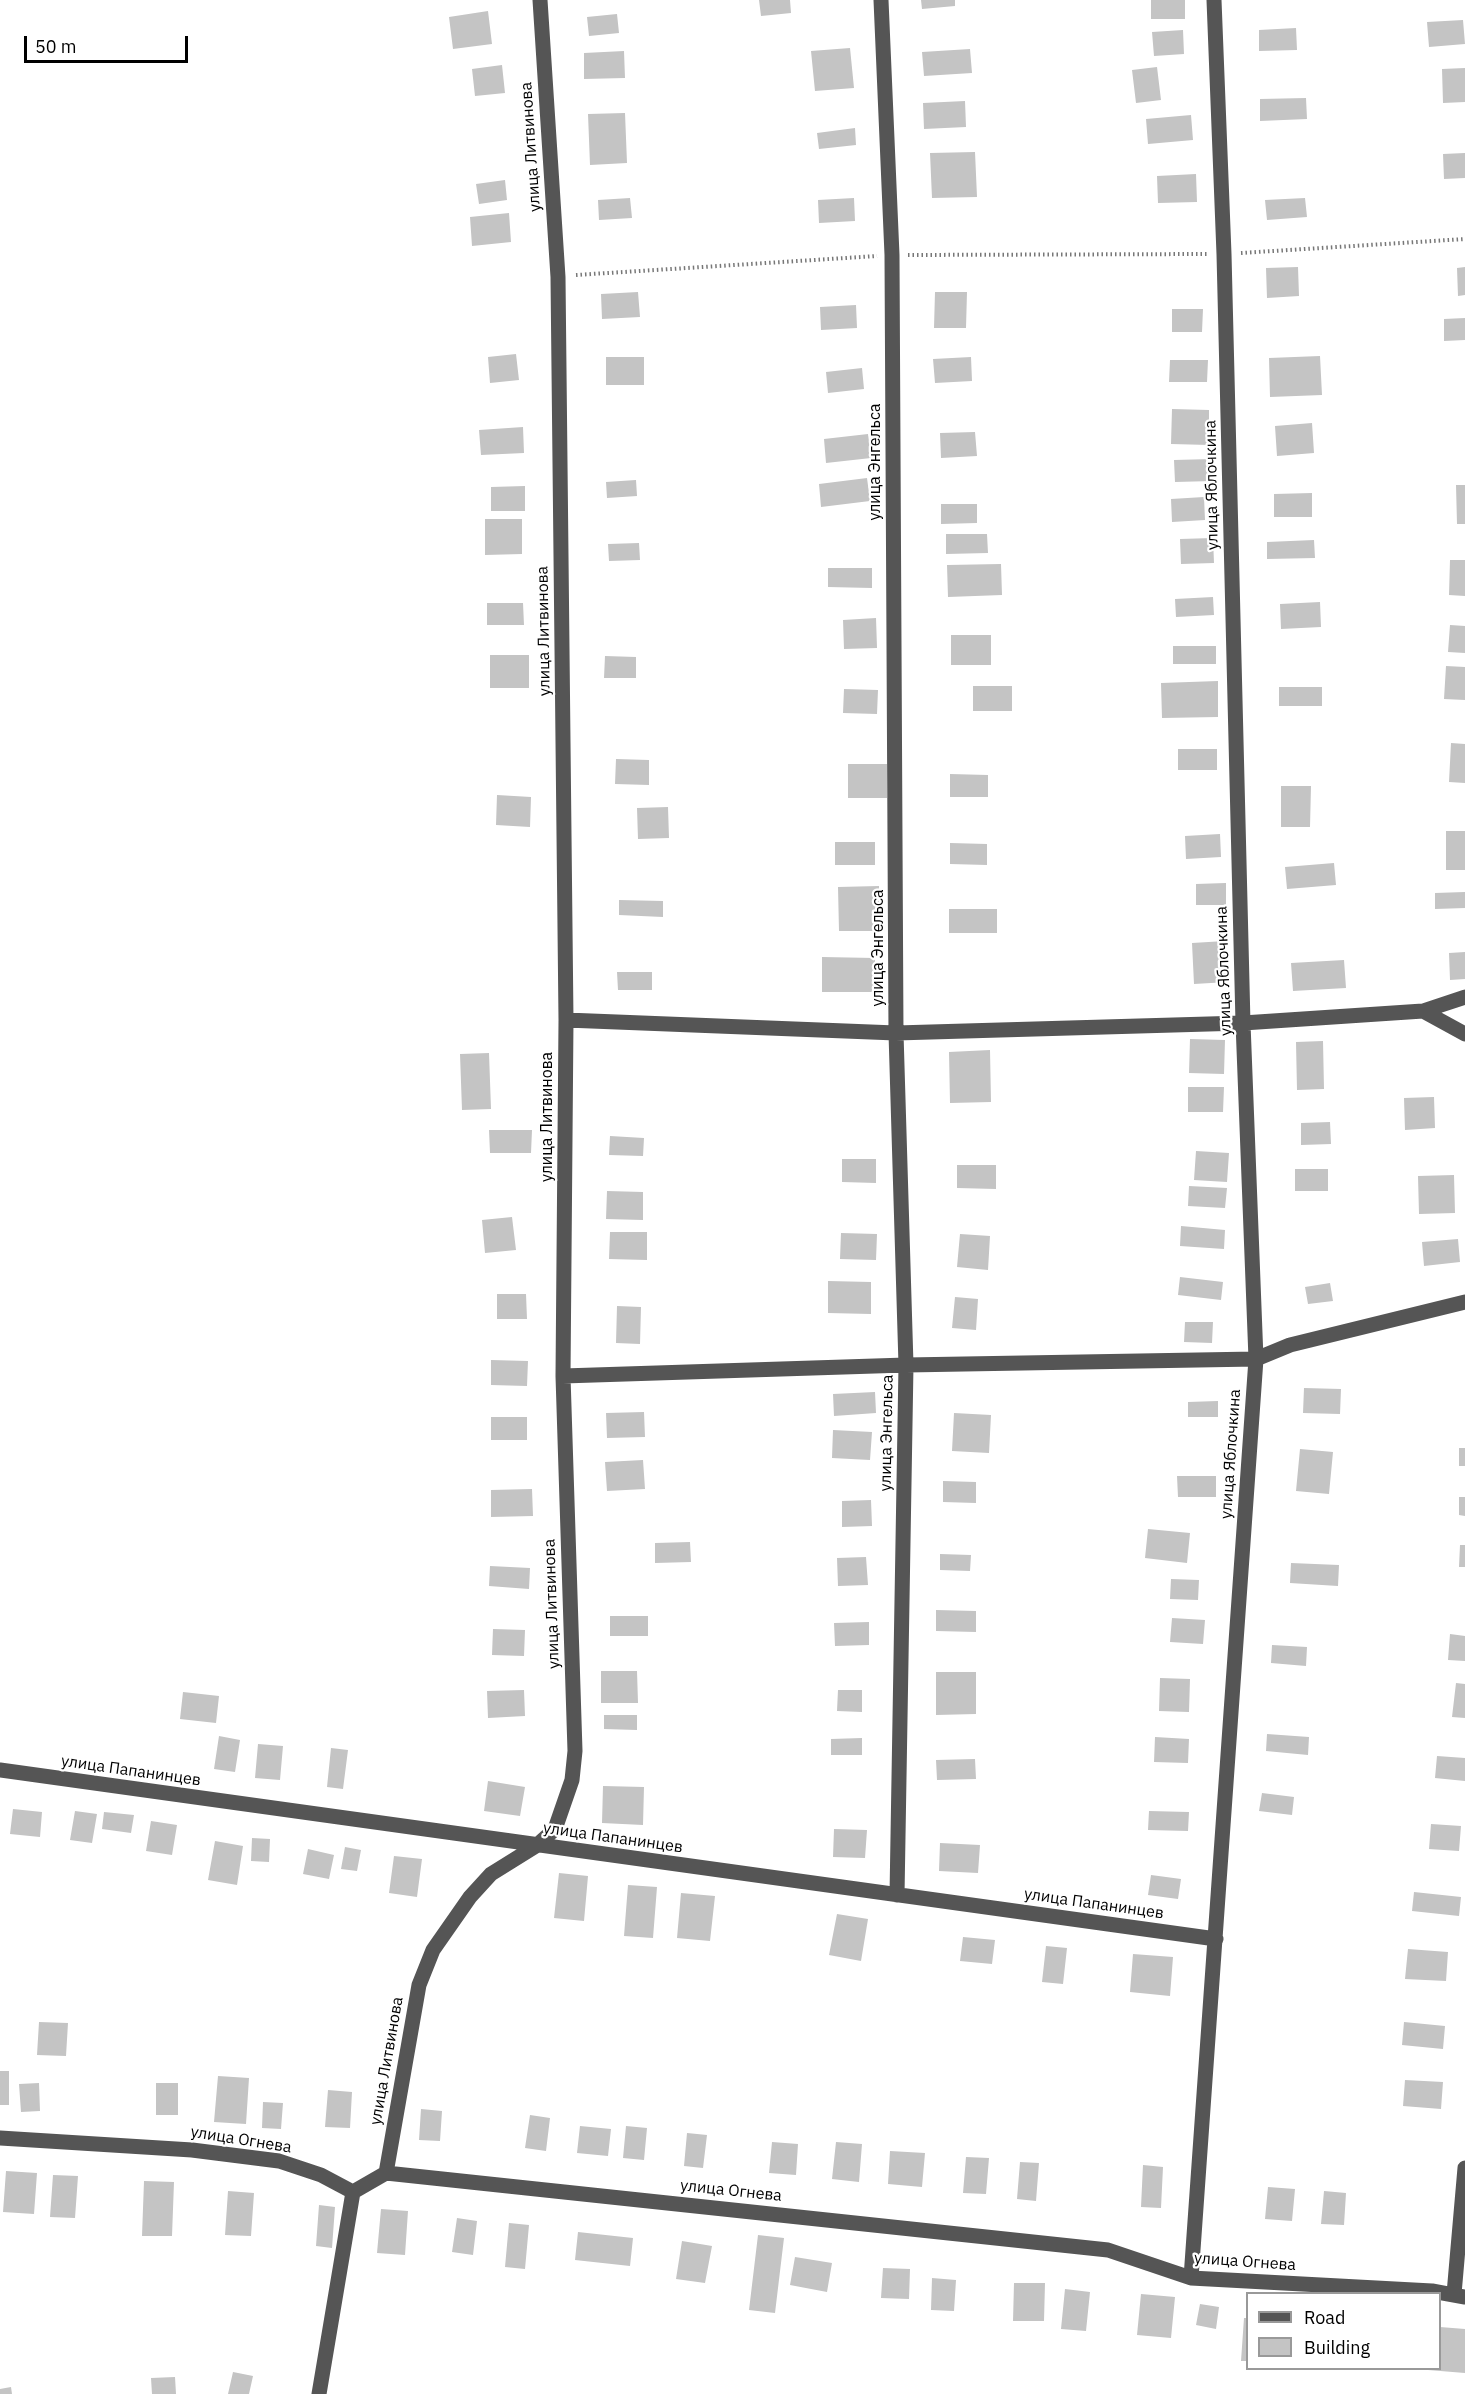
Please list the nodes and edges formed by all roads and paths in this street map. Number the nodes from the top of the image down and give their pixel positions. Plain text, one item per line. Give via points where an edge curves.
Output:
1 (540, 0) edge
2 (881, 0) edge
3 (1214, 0) edge
4 (1465, 240) edge
5 (1224, 254) junction
6 (892, 255) junction
7 (558, 276) junction
8 (1465, 997) edge
9 (1423, 1011) junction
10 (566, 1020) junction
11 (1243, 1023) junction
12 (896, 1033) junction
13 (1465, 1034) edge
14 (1465, 1302) edge
15 (1256, 1359) junction
16 (906, 1365) junction
17 (563, 1376) junction
18 (2, 1771) edge
19 (536, 1846) junction
20 (897, 1895) junction
21 (1216, 1939) junction
22 (0, 2138) edge
23 (1465, 2168) edge
24 (386, 2173) junction
25 (353, 2192) junction
26 (1191, 2278) junction
27 (1438, 2292) edge
28 (1441, 2293) edge
29 (1460, 2296) edge
30 (319, 2394) edge

1 - 7 street, улица Литвинова
2 - 6 street, улица Энгельса
3 - 5 street, улица Яблочкина
4 - 5 path
5 - 6 path
5 - 11 street, улица Яблочкина
6 - 7 path
6 - 12 street, улица Энгельса
7 - 10 street, улица Литвинова
8 - 9 street
9 - 11 street
9 - 13 street
10 - 12 street
10 - 17 street, улица Литвинова
11 - 12 street
11 - 15 street, улица Яблочкина
12 - 16 street, улица Энгельса
14 - 15 street via 1290,1345
15 - 16 street
15 - 21 street, улица Яблочкина
16 - 17 street
16 - 20 street, улица Энгельса
17 - 19 street, улица Литвинова via 575,1751 572,1780 561,1817 555,1829
18 - 19 street, улица Папанинцев
19 - 20 street, улица Папанинцев
19 - 24 street, улица Литвинова via 491,1874 433,1950 419,1985
20 - 21 street, улица Папанинцев
21 - 26 street, улица Яблочкина
22 - 25 street, улица Огнева via 192,2150 279,2161 321,2175
23 - 29 street
24 - 25 street
24 - 26 street, улица Огнева via 1108,2250
25 - 30 street
26 - 27 street, улица Огнева
28 - 29 street, улица Огнева

